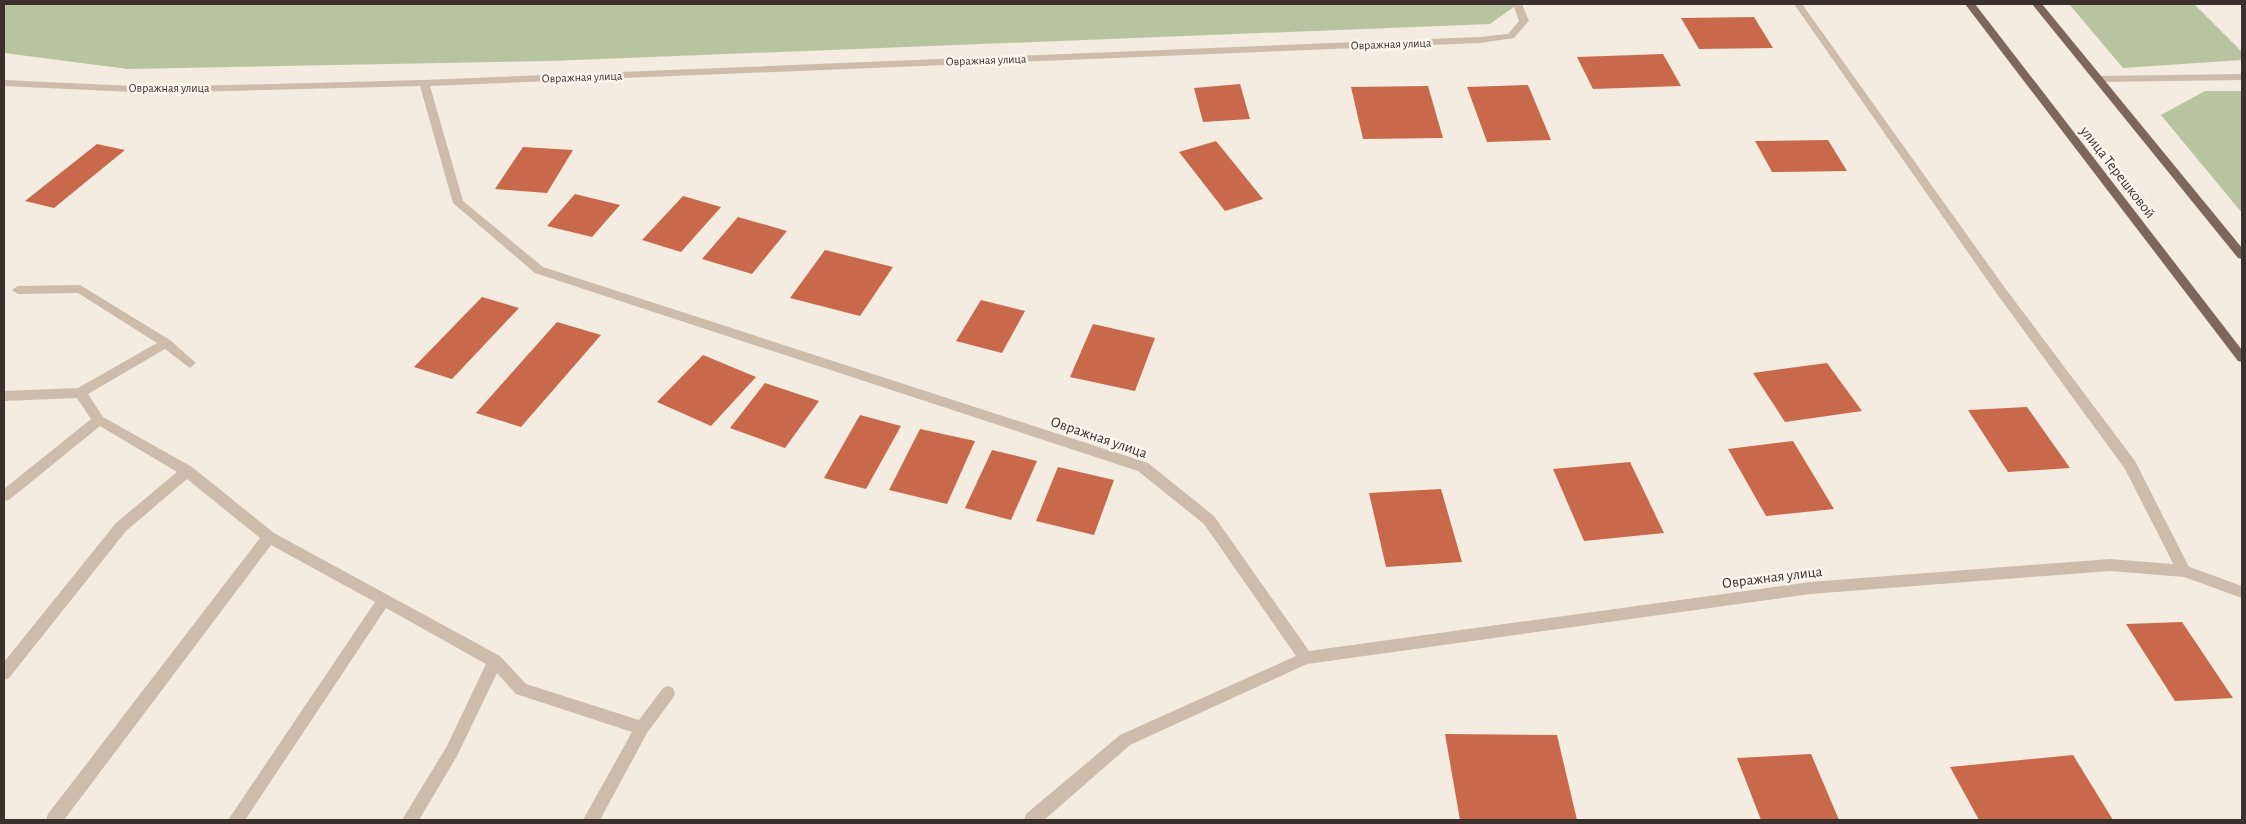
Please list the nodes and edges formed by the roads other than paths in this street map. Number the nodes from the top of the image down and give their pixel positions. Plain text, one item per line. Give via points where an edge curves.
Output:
1 (1518, 4) edge
2 (1798, 4) edge
3 (1970, 4) edge
4 (2037, 4) edge
5 (2242, 76) edge
6 (2098, 79) junction
7 (4, 83) edge
8 (424, 83) junction
9 (2242, 255) edge
10 (18, 290) dead end
11 (166, 343) junction
12 (2242, 358) edge
13 (190, 363) dead end
14 (80, 393) junction
15 (4, 396) edge
16 (99, 420) junction
17 (187, 471) junction
18 (4, 496) edge
19 (269, 537) junction
20 (2184, 571) junction
21 (2242, 592) edge
22 (384, 600) junction
23 (1306, 658) junction
24 (495, 660) junction
25 (4, 673) edge
26 (668, 693) dead end
27 (642, 728) junction
28 (54, 820) edge
29 (236, 820) edge
30 (410, 820) edge
31 (591, 820) edge
32 (1032, 820) edge

1 - 8 street, Овражная улица via 1524,22 1511,36 1480,40
2 - 20 street via 1996,284 2130,465
3 - 12 main road, улица Терешковой
4 - 6 main road
5 - 6 street
6 - 9 main road
7 - 8 street, Овражная улица via 154,90
8 - 23 street, Овражная улица via 458,203 539,270 1143,467 1209,520
10 - 11 street via 80,289
11 - 13 street
11 - 14 street
14 - 15 street
14 - 16 street
16 - 17 street
16 - 18 street
17 - 19 street
17 - 25 street via 121,527
19 - 22 street
19 - 28 street
20 - 21 street, Овражная улица
20 - 23 street, Овражная улица via 2110,565 1810,588
22 - 24 street
22 - 29 street
23 - 32 street, Овражная улица via 1126,740
24 - 27 street via 521,689
24 - 30 street via 452,751
26 - 27 street
27 - 31 street

